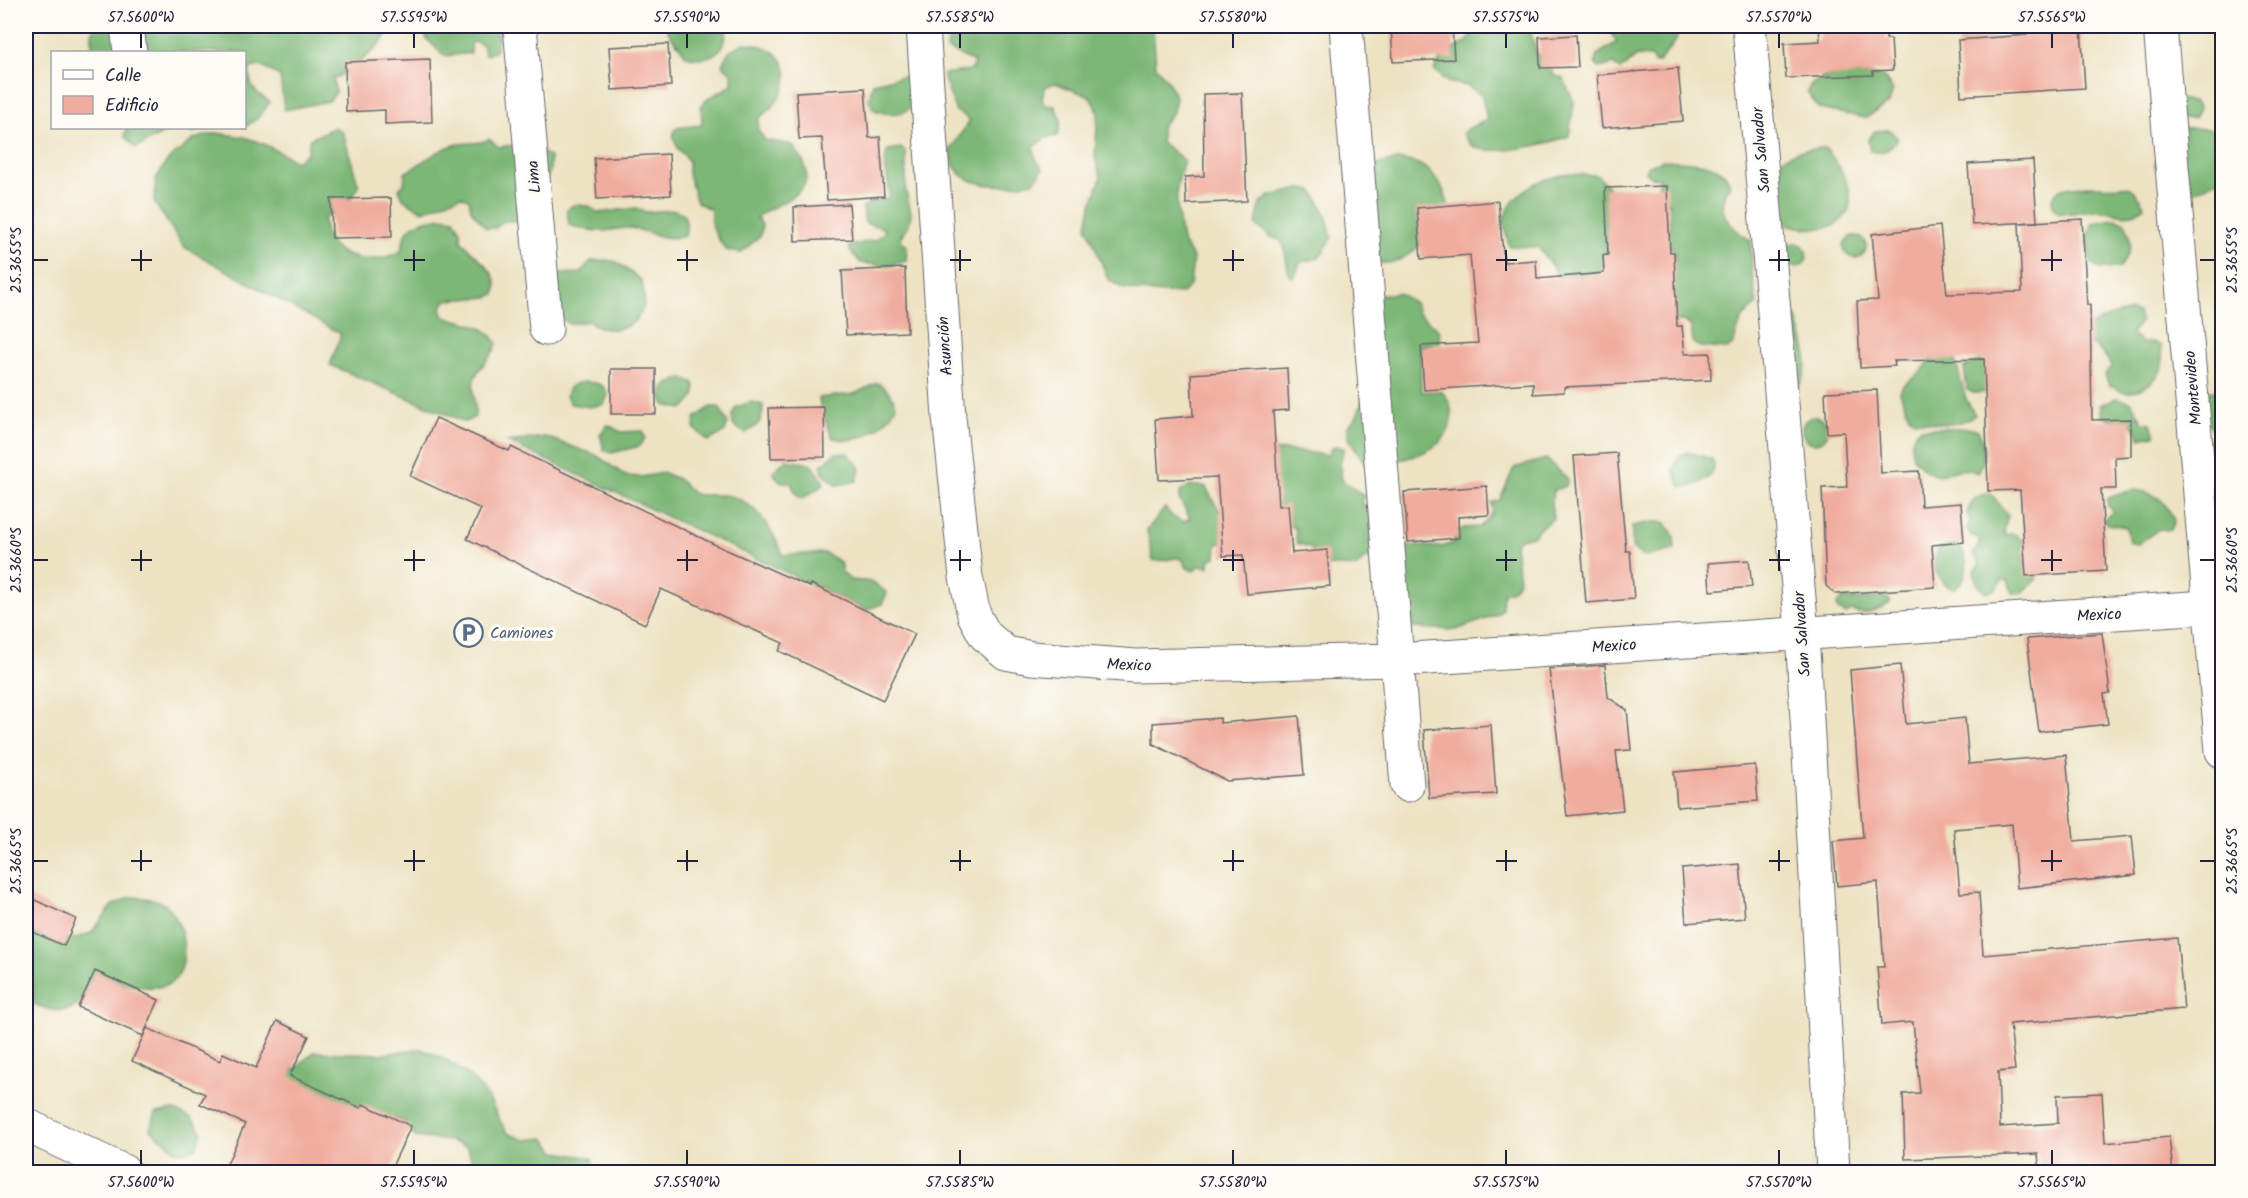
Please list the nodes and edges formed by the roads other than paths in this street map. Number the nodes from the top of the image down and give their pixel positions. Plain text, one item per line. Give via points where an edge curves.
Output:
1 (127, 26) edge
2 (520, 26) edge
3 (922, 26) edge
4 (1346, 26) edge
5 (1749, 26) edge
6 (2160, 26) edge
7 (130, 51) edge
8 (546, 329) dead end
9 (2217, 607) edge
10 (1802, 632) junction
11 (1006, 653) joint
12 (1397, 660) junction
13 (2223, 751) edge
14 (1407, 784) dead end
15 (26, 1125) edge
16 (68, 1160) edge
17 (125, 1173) edge
18 (1833, 1173) edge

1 - 7 street
2 - 8 street, Lima
3 - 11 street, Asunción via 949,417 966,577 974,615 985,635
4 - 12 street
5 - 10 street, San Salvador
6 - 9 street, Montevideo
9 - 10 street, Mexico
9 - 13 street, Montevideo
10 - 12 street, Mexico
10 - 18 street, San Salvador
11 - 12 street, Mexico via 1136,666
12 - 14 street
15 - 16 street
16 - 17 street

